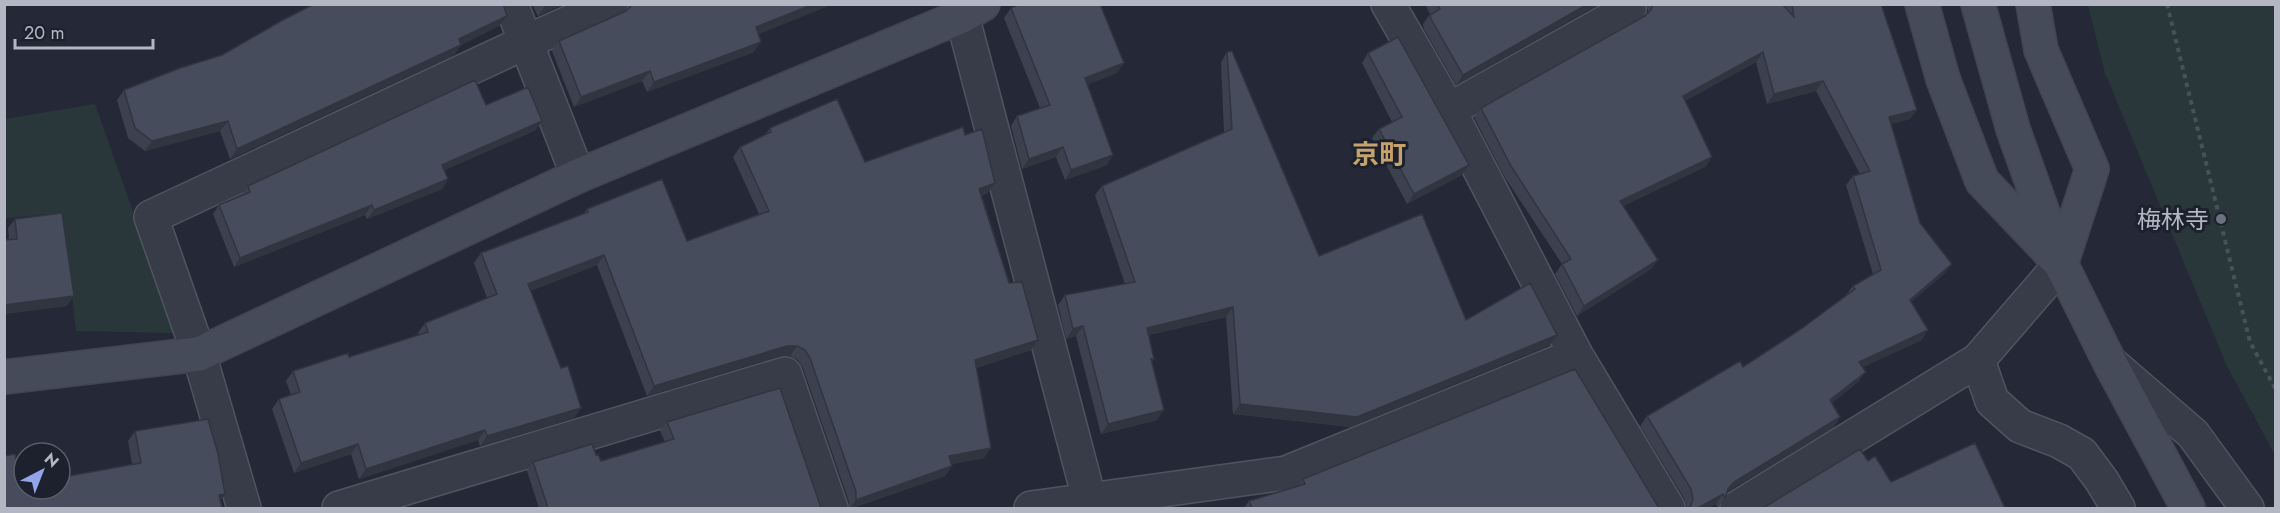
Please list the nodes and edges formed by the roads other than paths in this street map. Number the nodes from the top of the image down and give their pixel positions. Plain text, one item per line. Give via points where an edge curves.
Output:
1 (511, 4) edge
2 (611, 4) edge
3 (1388, 4) edge
4 (1627, 4) edge
5 (1922, 4) edge
6 (1978, 4) edge
7 (2033, 4) edge
8 (968, 8) edge
9 (526, 42) junction
10 (1449, 110) junction
11 (578, 176) junction
12 (2061, 264) junction
13 (199, 354) junction
14 (1576, 355) junction
15 (1978, 360) junction
16 (2110, 363) junction
17 (4, 377) edge
18 (1090, 502) junction
19 (244, 508) edge
20 (339, 508) edge
21 (831, 508) edge
22 (1031, 508) edge
23 (1668, 508) edge
24 (1737, 508) edge
25 (2118, 508) edge
26 (2188, 508) edge
27 (2247, 508) edge

1 - 9 street
2 - 9 street
3 - 10 street
4 - 10 street via 1629,9
5 - 12 street via 1942,79 1982,181
6 - 12 street via 2013,129
7 - 12 street via 2041,50 2092,169
8 - 11 street
8 - 18 street
9 - 11 street
9 - 13 street via 151,217
10 - 14 street
11 - 13 street
12 - 15 street
12 - 16 street
13 - 17 street
13 - 19 street
14 - 18 street via 1286,473
14 - 23 street
15 - 24 street
15 - 25 street via 1992,401 2020,426 2082,454
16 - 26 street
16 - 27 street via 2193,434
18 - 22 street
20 - 21 street via 785,374

